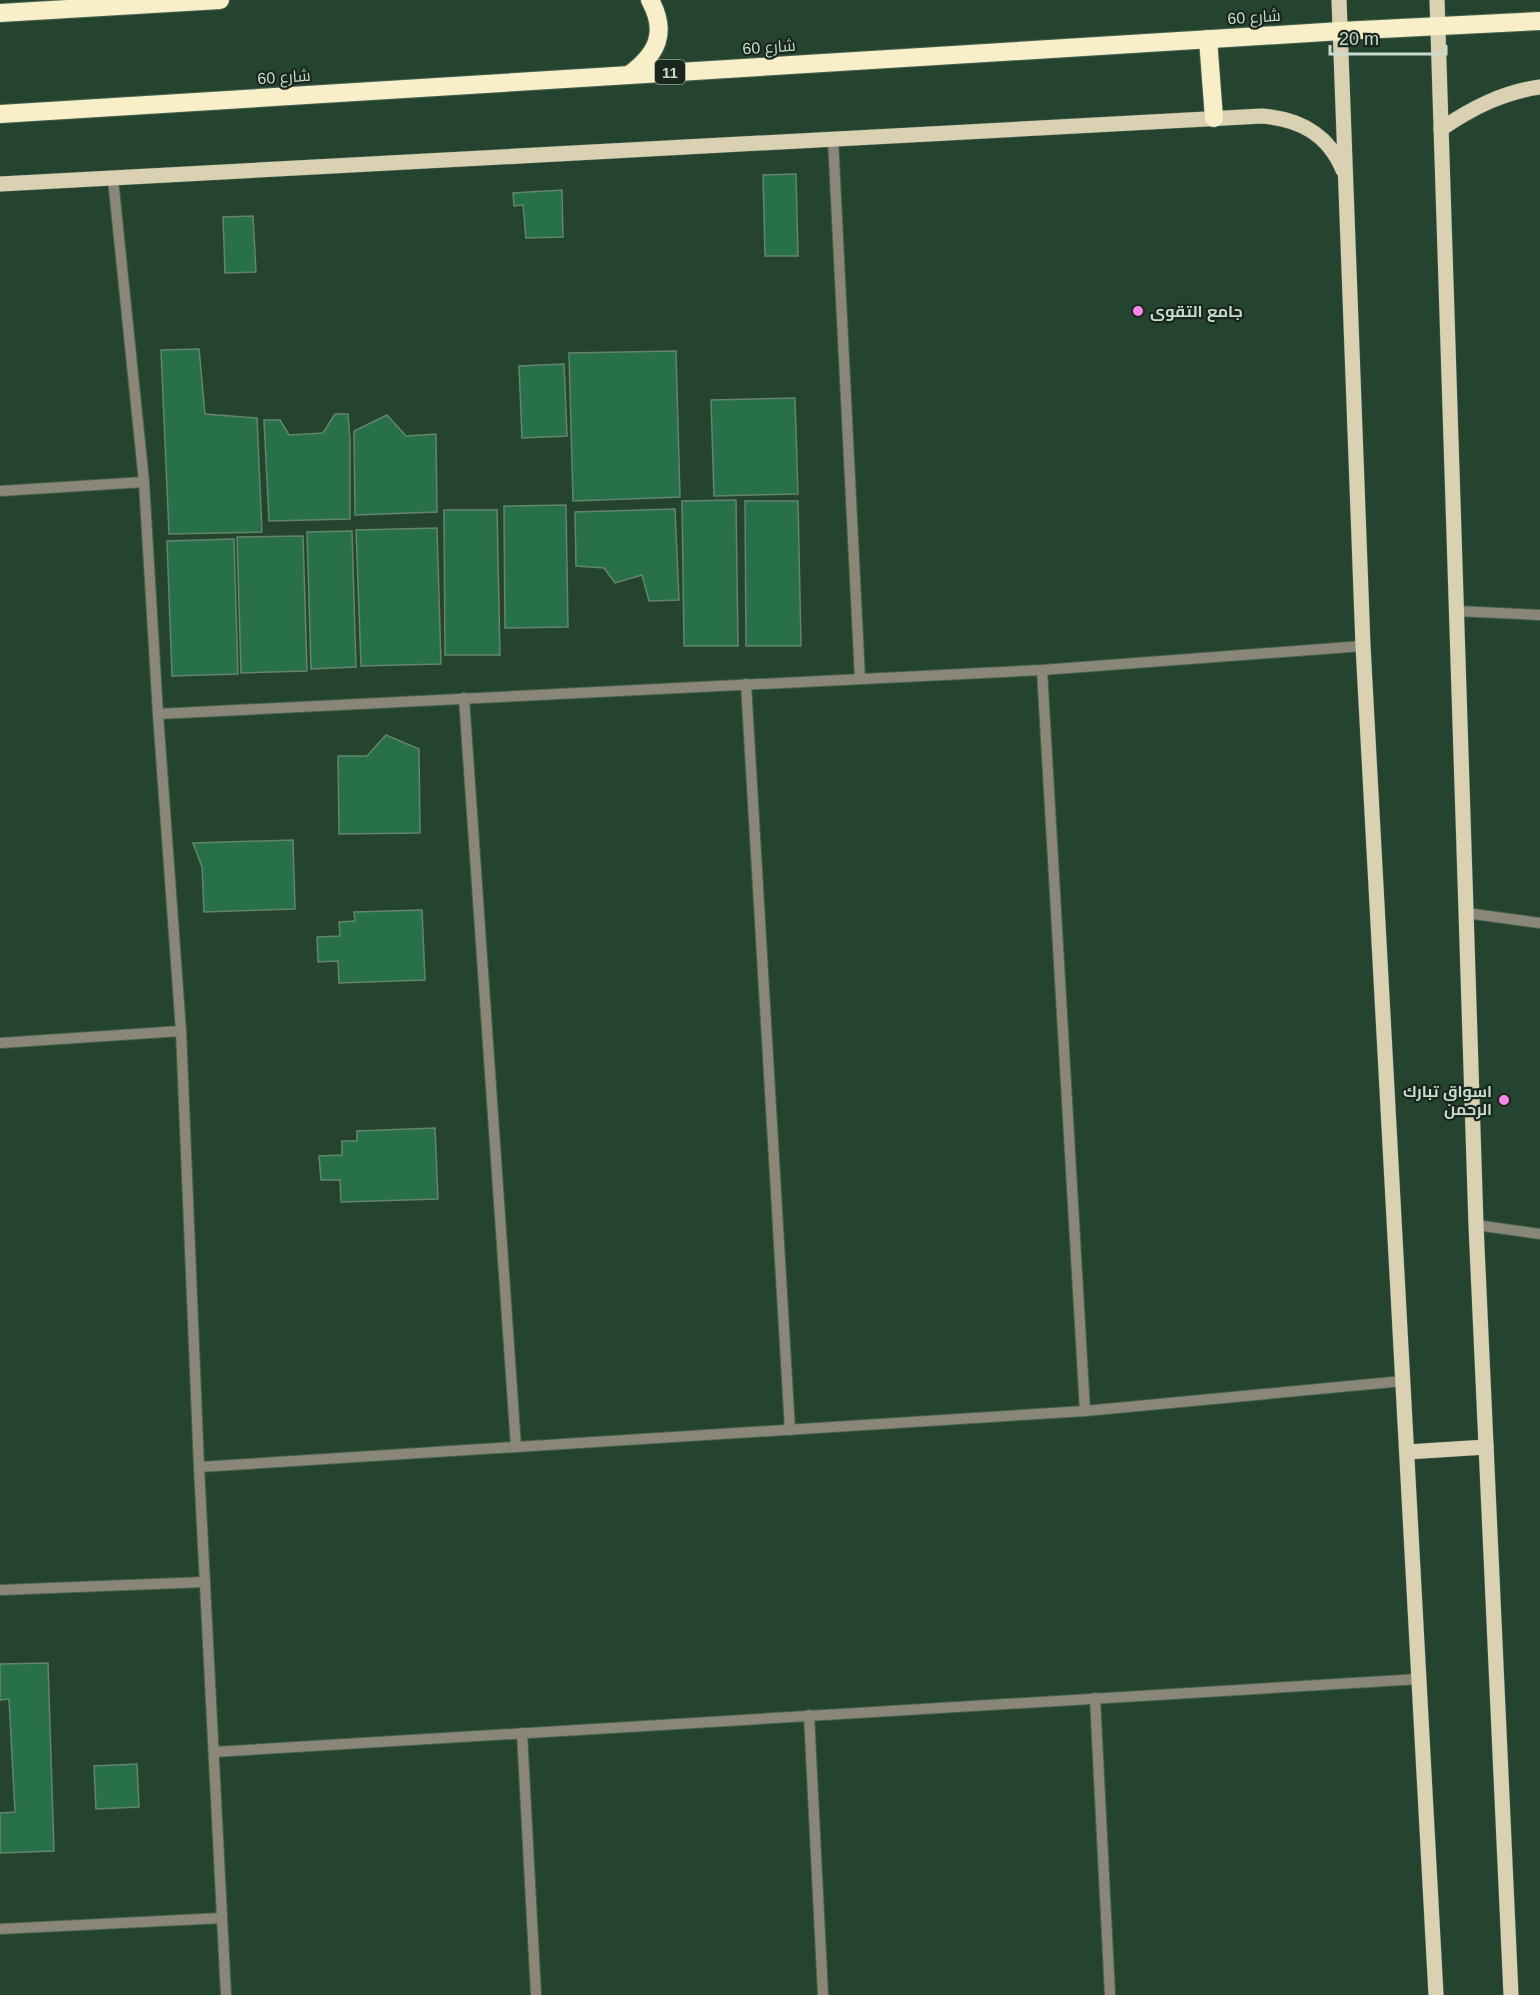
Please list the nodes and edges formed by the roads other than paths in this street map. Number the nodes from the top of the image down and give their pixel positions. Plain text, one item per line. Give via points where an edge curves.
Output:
1 (220, 0) edge
2 (650, 0) edge
3 (1339, 0) edge
4 (1437, 0) edge
5 (0, 13) edge
6 (1540, 21) edge
7 (1439, 26) junction
8 (1341, 31) junction
9 (1208, 39) junction
10 (629, 75) junction
11 (1540, 87) edge
12 (0, 114) edge
13 (1214, 118) junction
14 (1441, 129) junction
15 (833, 139) junction
16 (1346, 177) junction
17 (113, 179) junction
18 (0, 184) edge
19 (144, 482) junction
20 (0, 491) edge
21 (1456, 611) junction
22 (1540, 615) edge
23 (1363, 646) junction
24 (1042, 670) junction
25 (860, 679) junction
26 (746, 684) junction
27 (464, 698) junction
28 (158, 714) junction
29 (1466, 913) junction
30 (1540, 923) edge
31 (181, 1031) junction
32 (0, 1043) edge
33 (1476, 1225) junction
34 (1540, 1234) edge
35 (1403, 1381) junction
36 (1085, 1411) junction
37 (790, 1430) junction
38 (516, 1447) junction
39 (1486, 1447) junction
40 (1407, 1452) junction
41 (199, 1467) junction
42 (205, 1582) junction
43 (0, 1590) edge
44 (1419, 1679) junction
45 (1095, 1698) junction
46 (809, 1715) junction
47 (522, 1733) junction
48 (214, 1752) junction
49 (222, 1918) junction
50 (0, 1929) edge
51 (226, 1995) edge
52 (536, 1995) edge
53 (823, 1995) edge
54 (1110, 1995) edge
55 (1436, 1995) edge
56 (1511, 1995) edge

1 - 5 highway
2 - 10 highway via 659,30 655,49
3 - 8 main road
4 - 7 main road
6 - 7 highway, شارع 60 / 11
7 - 8 highway, شارع 60 / 11
7 - 14 main road
8 - 9 highway, شارع 60 / 11
8 - 16 main road
9 - 10 highway, شارع 60 / 11
9 - 13 highway
10 - 12 highway, شارع 60 / 11
11 - 14 main road via 1489,101
13 - 15 main road
13 - 16 main road via 1262,116 1293,121 1325,141
14 - 21 main road
15 - 17 main road
15 - 25 street
16 - 23 main road
17 - 18 main road
17 - 19 street
19 - 20 street
19 - 28 street
21 - 22 street
21 - 29 main road
23 - 24 street
23 - 35 main road
24 - 25 street
24 - 36 street
25 - 26 street
26 - 27 street
26 - 37 street
27 - 28 street
27 - 38 street
28 - 31 street
29 - 30 street
29 - 33 main road
31 - 32 street
31 - 41 street
33 - 34 street
33 - 39 main road
35 - 36 street
35 - 40 main road
36 - 37 street
37 - 38 street
38 - 41 street
39 - 40 main road
39 - 56 main road
40 - 44 main road
41 - 42 street
42 - 43 street
42 - 48 street
44 - 45 street
44 - 55 main road
45 - 46 street
45 - 54 street
46 - 47 street
46 - 53 street
47 - 48 street
47 - 52 street
48 - 49 street
49 - 50 street
49 - 51 street

